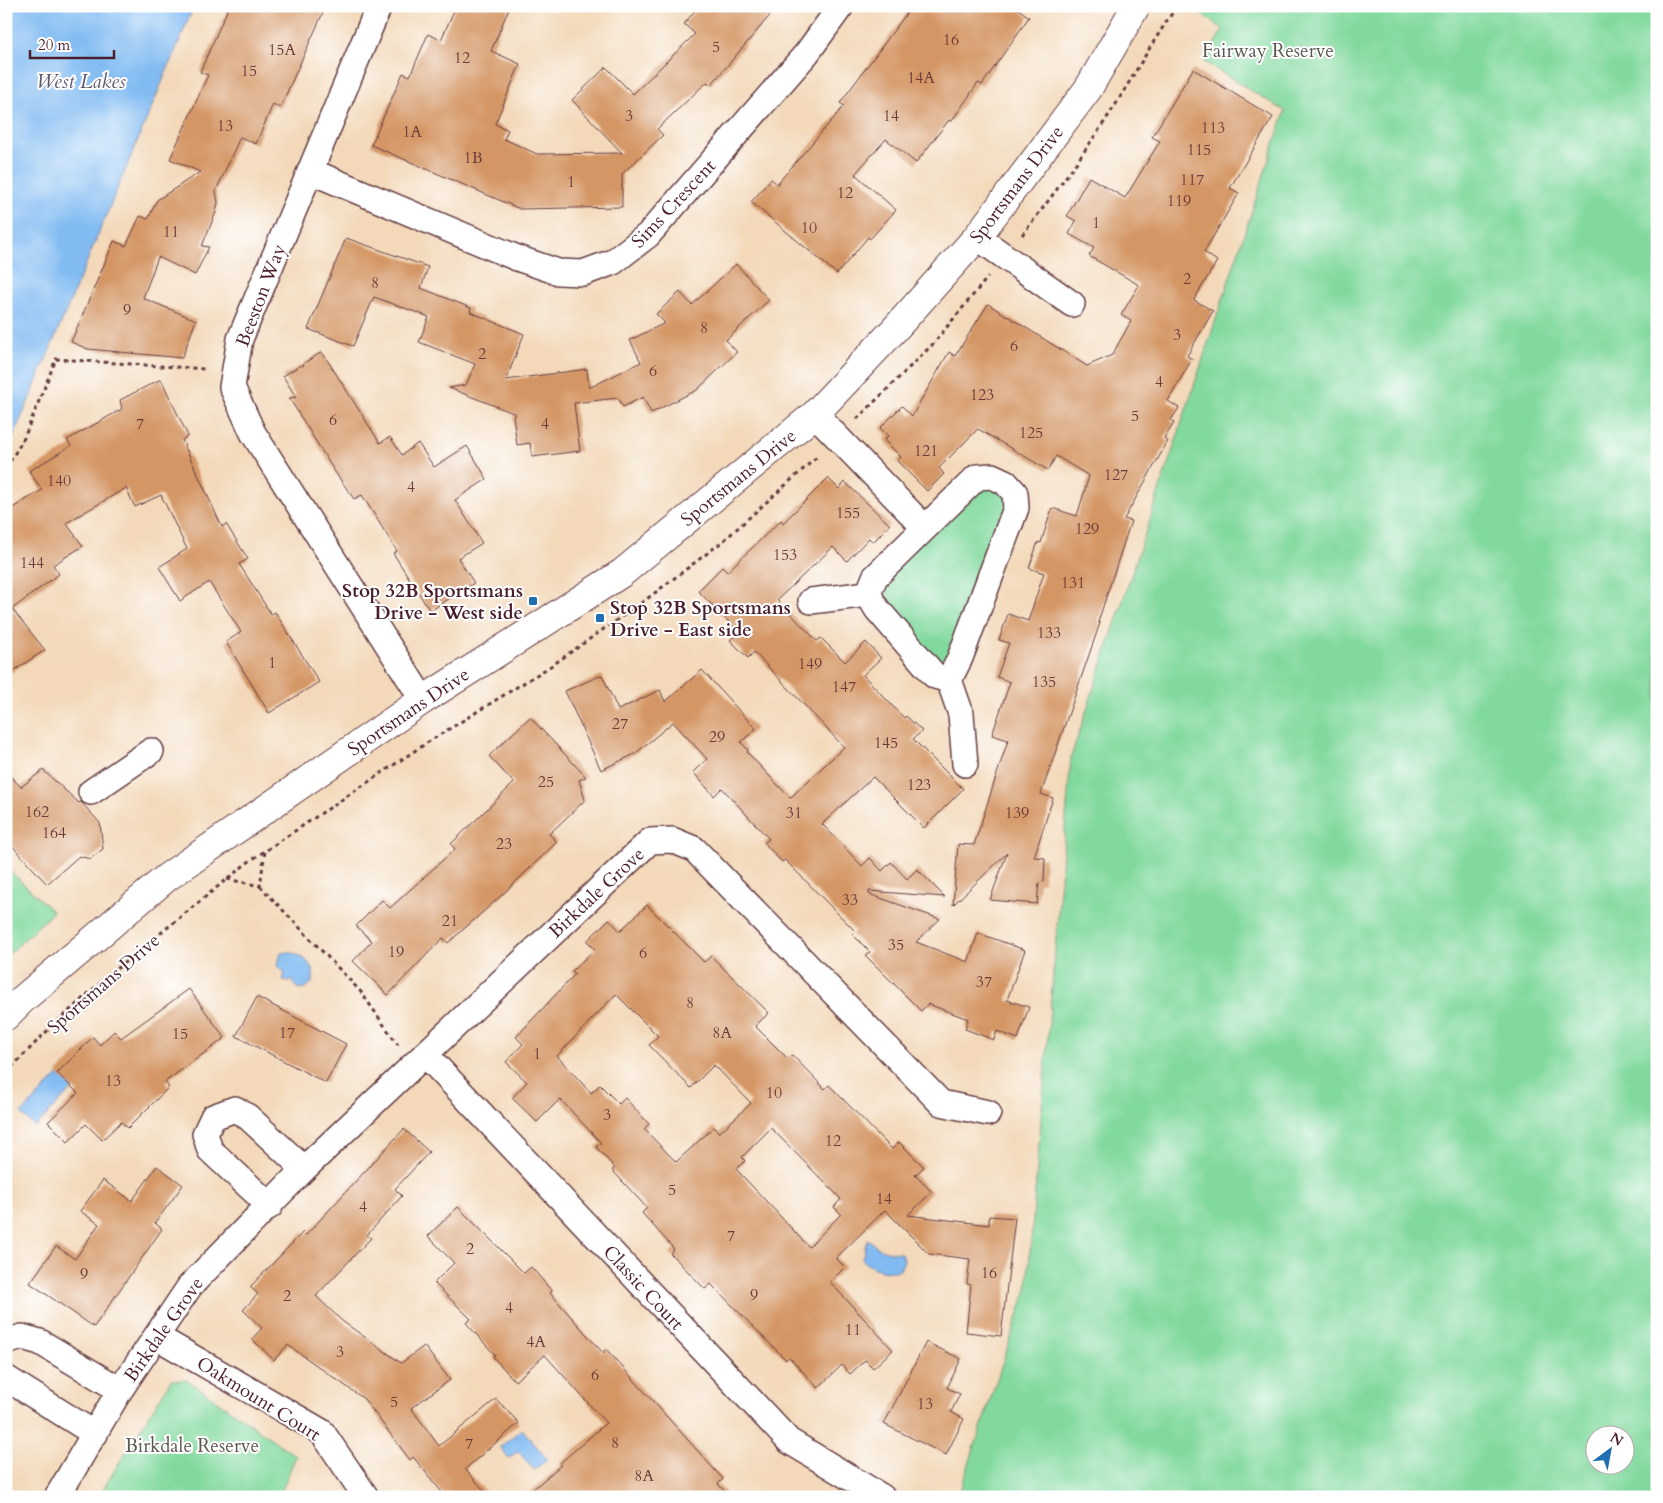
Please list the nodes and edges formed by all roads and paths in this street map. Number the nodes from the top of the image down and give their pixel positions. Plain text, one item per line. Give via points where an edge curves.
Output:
1 (379, 6) edge
2 (840, 6) edge
3 (1136, 6) edge
4 (310, 171) junction
5 (977, 237) junction
6 (1072, 304) dead end
7 (205, 369) dead end
8 (815, 414) junction
9 (6, 468) edge
10 (925, 528) junction
11 (868, 594) junction
12 (811, 601) dead end
13 (949, 680) junction
14 (423, 700) junction
15 (425, 744) dead end
16 (151, 751) dead end
17 (965, 764) dead end
18 (91, 792) dead end
19 (265, 851) junction
20 (227, 879) junction
21 (260, 886) junction
22 (6, 1016) edge
23 (425, 1054) junction
24 (6, 1073) edge
25 (988, 1113) dead end
26 (304, 1169) junction
27 (270, 1206) junction
28 (157, 1337) junction
29 (6, 1342) edge
30 (6, 1378) edge
31 (120, 1390) junction
32 (95, 1434) junction
33 (57, 1497) edge
34 (366, 1497) edge
35 (882, 1497) edge

1 - 4 street, Beeston Way
2 - 4 street, Sims Crescent via 807,53 648,235 613,262 583,273 558,272 517,258
3 - 5 street, Sportsmans Drive via 1088,88
4 - 14 street, Beeston Way via 240,339 232,387 253,433
5 - 6 street
5 - 8 street, Sportsmans Drive
7 - 9 path via 56,359 24,438
8 - 10 street
8 - 14 street, Sportsmans Drive via 622,573
10 - 11 street via 875,577
10 - 13 street via 977,477 992,476 1005,482 1016,493 1016,508
11 - 12 street
11 - 13 street via 877,609 935,676
13 - 17 street via 961,714
14 - 22 street, Sportsmans Drive via 166,878
15 - 19 path, Sportsmans Drive
16 - 18 street
19 - 20 path, Sportsmans Drive
19 - 21 path
20 - 21 path
20 - 24 path, Sportsmans Drive via 109,975
21 - 23 path via 361,992 398,1045
23 - 25 street, Birkdale Grove via 650,841 672,840 694,849 941,1103
23 - 26 street, Birkdale Grove
23 - 35 street, Classic Court via 789,1441
26 - 27 street, Birkdale Grove
26 - 27 street via 248,1117 235,1110 213,1117 205,1134 210,1150
27 - 28 street, Birkdale Grove via 190,1286
28 - 31 street, Birkdale Grove
28 - 34 street, Oakmount Court via 322,1432
29 - 31 street, Birkdale Grove via 22,1337 40,1342
30 - 32 street
31 - 32 street, Birkdale Grove
32 - 33 street, Birkdale Grove

